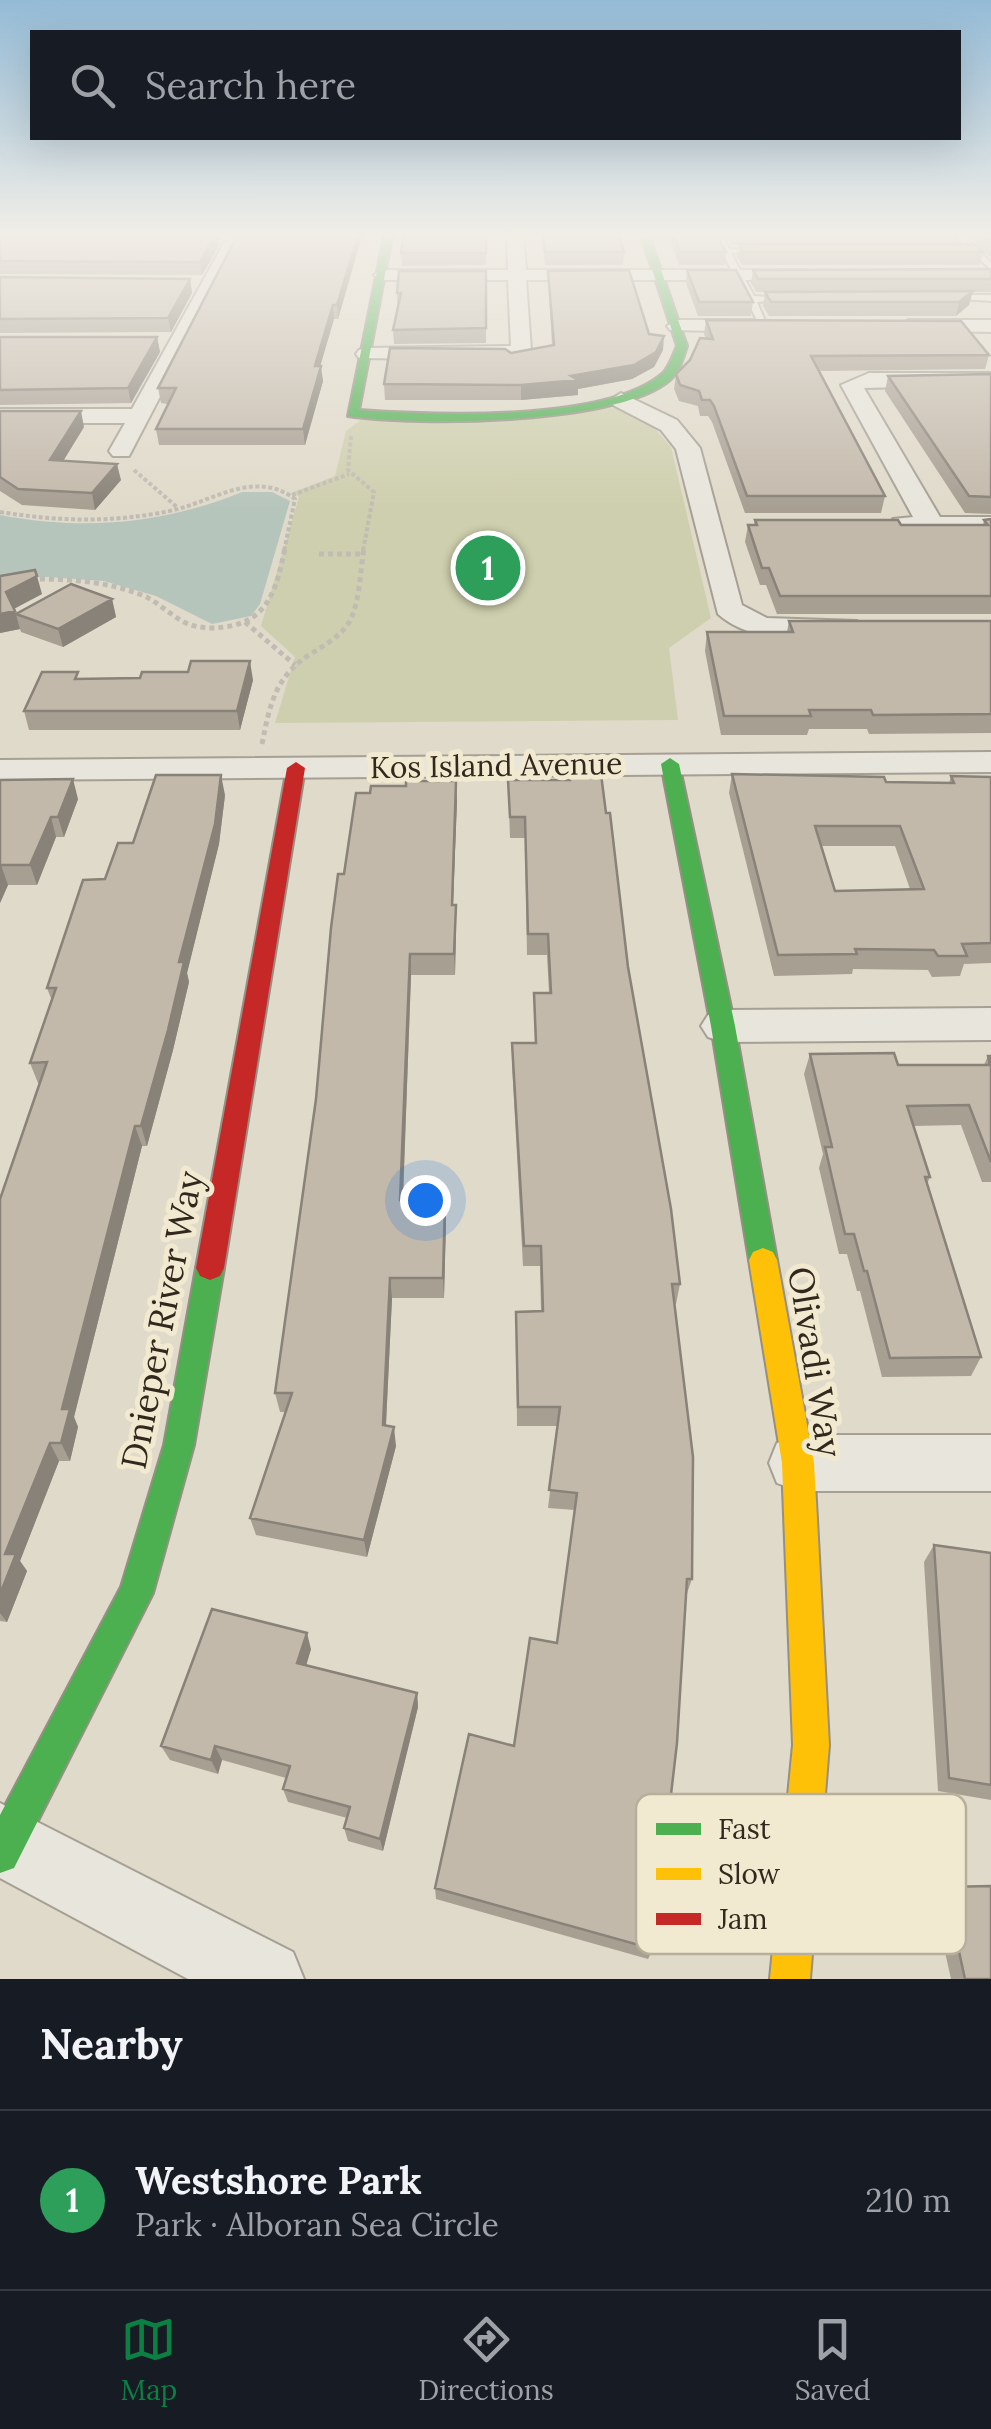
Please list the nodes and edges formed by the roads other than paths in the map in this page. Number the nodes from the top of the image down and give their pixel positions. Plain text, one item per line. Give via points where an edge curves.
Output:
1 (187, 324) edge
2 (372, 324) edge
3 (520, 324) edge
4 (677, 326) joint
5 (774, 326) edge
6 (878, 326) edge
7 (991, 326) edge
8 (148, 342) edge
9 (181, 342) junction
10 (366, 354) junction
11 (991, 380) edge
12 (620, 400) junction
13 (0, 416) edge
14 (140, 416) junction
15 (126, 459) road end
16 (991, 524) edge
17 (872, 525) edge
18 (931, 525) junction
19 (879, 627) edge
20 (991, 762) edge
21 (670, 764) junction
22 (296, 768) junction
23 (0, 770) edge
24 (991, 1024) edge
25 (724, 1026) junction
26 (798, 1463) junction
27 (991, 1463) edge
28 (807, 1794) edge
29 (2, 1846) edge
30 (792, 1954) edge
31 (266, 1979) edge
32 (790, 1979) edge

1 - 9 street
2 - 10 street
3 - 10 street via 521,350 506,354
4 - 5 street
4 - 12 street via 682,346 676,368
6 - 7 street
8 - 9 street
9 - 14 street
10 - 12 street via 352,414 512,417
11 - 18 street via 870,379 852,385
12 - 19 street via 655,415 688,448 721,526 728,608 738,619 766,628
13 - 14 street
14 - 15 street
16 - 18 street
17 - 18 street
20 - 21 street, Kos Island Avenue
21 - 22 street, Kos Island Avenue
21 - 25 street, Olivadi Way
22 - 23 street, Kos Island Avenue
22 - 29 street, Dnieper River Way via 179,1445 136,1593
24 - 25 street
25 - 26 street, Olivadi Way
26 - 27 street
26 - 28 street, Olivadi Way via 811,1745
29 - 31 street
30 - 32 street, Olivadi Way

